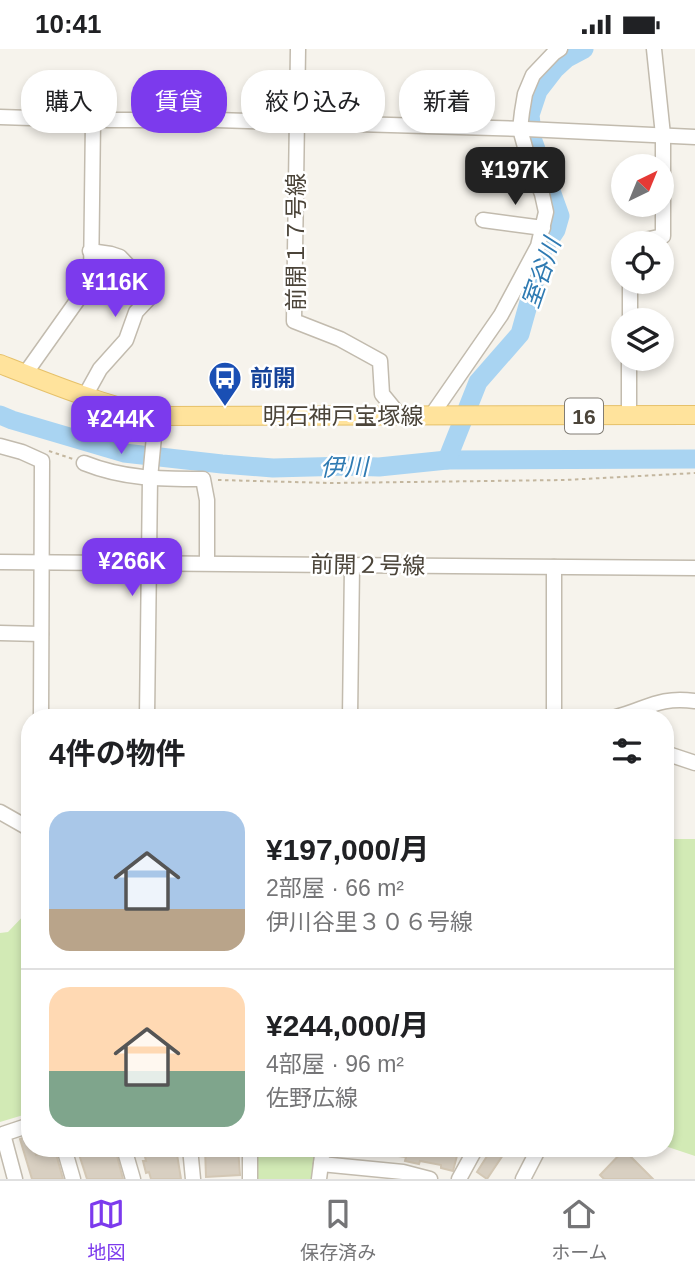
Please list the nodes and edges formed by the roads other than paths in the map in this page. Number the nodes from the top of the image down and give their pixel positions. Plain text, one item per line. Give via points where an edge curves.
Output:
1 (298, 49) edge
2 (654, 49) edge
3 (555, 50) edge
4 (298, 70) edge
5 (0, 117) edge
6 (21, 118) edge
7 (117, 120) edge
8 (241, 121) edge
9 (385, 126) edge
10 (528, 129) junction
11 (93, 133) edge
12 (297, 133) edge
13 (663, 135) junction
14 (695, 137) edge
15 (483, 220) dead end
16 (543, 228) junction
17 (663, 231) edge
18 (90, 251) junction
19 (0, 364) edge
20 (629, 371) edge
21 (25, 374) junction
22 (85, 396) junction
23 (695, 415) edge
24 (400, 416) junction
25 (431, 416) junction
26 (629, 417) junction
27 (156, 421) junction
28 (0, 446) edge
29 (84, 463) road end
30 (150, 478) junction
31 (0, 562) edge
32 (41, 562) junction
33 (149, 562) junction
34 (207, 563) junction
35 (352, 566) junction
36 (554, 566) junction
37 (695, 568) edge
38 (0, 633) edge
39 (41, 634) junction
40 (695, 701) edge
41 (41, 709) edge
42 (148, 709) edge
43 (350, 709) edge
44 (554, 709) edge
45 (638, 709) edge
46 (674, 756) edge
47 (695, 763) edge
48 (0, 812) edge
49 (21, 824) edge
50 (21, 1128) edge
51 (67, 1157) edge
52 (127, 1157) edge
53 (191, 1157) edge
54 (250, 1157) edge
55 (471, 1157) edge
56 (532, 1157) edge
57 (320, 1172) edge
58 (15, 1179) edge
59 (73, 1179) edge
60 (133, 1179) edge
61 (193, 1179) edge
62 (250, 1179) edge
63 (430, 1179) edge
64 (459, 1179) edge
65 (523, 1179) edge

1 - 4 street, 前開１７号線
2 - 13 street
3 - 10 street via 533,75 525,94
5 - 6 street
7 - 8 street
9 - 10 street
10 - 13 street
10 - 16 street via 528,158 546,212
11 - 18 street
12 - 24 street, 前開１７号線 via 294,321 380,361 382,394
13 - 14 street
13 - 17 street
15 - 16 street
16 - 25 street via 501,315
18 - 21 street via 90,281
18 - 22 street via 120,257 154,293 136,312 126,340 100,369
19 - 21 main road, 明石神戸宝塚線 / 16
20 - 26 street
21 - 22 main road, 明石神戸宝塚線 / 16
22 - 27 main road, 明石神戸宝塚線 / 16
23 - 26 main road, 明石神戸宝塚線 / 16
24 - 25 main road, 明石神戸宝塚線 / 16
24 - 27 main road, 明石神戸宝塚線 / 16
25 - 26 main road, 明石神戸宝塚線 / 16
27 - 30 street
28 - 32 street via 42,461
29 - 30 street via 107,472
30 - 33 street
30 - 34 street via 202,479 207,500
31 - 32 street, 前開２号線
32 - 33 street, 前開２号線
32 - 39 street
33 - 34 street, 前開２号線
33 - 42 street
34 - 35 street, 前開２号線
35 - 36 street, 前開２号線
35 - 43 street
36 - 37 street, 前開２号線
36 - 44 street
38 - 39 street
39 - 41 street
40 - 45 street via 658,702
46 - 47 street
48 - 49 street
50 - 58 street via 3,1134
51 - 59 street
52 - 60 street
53 - 61 street
54 - 62 street
55 - 64 street
56 - 65 street
57 - 63 street via 403,1172

